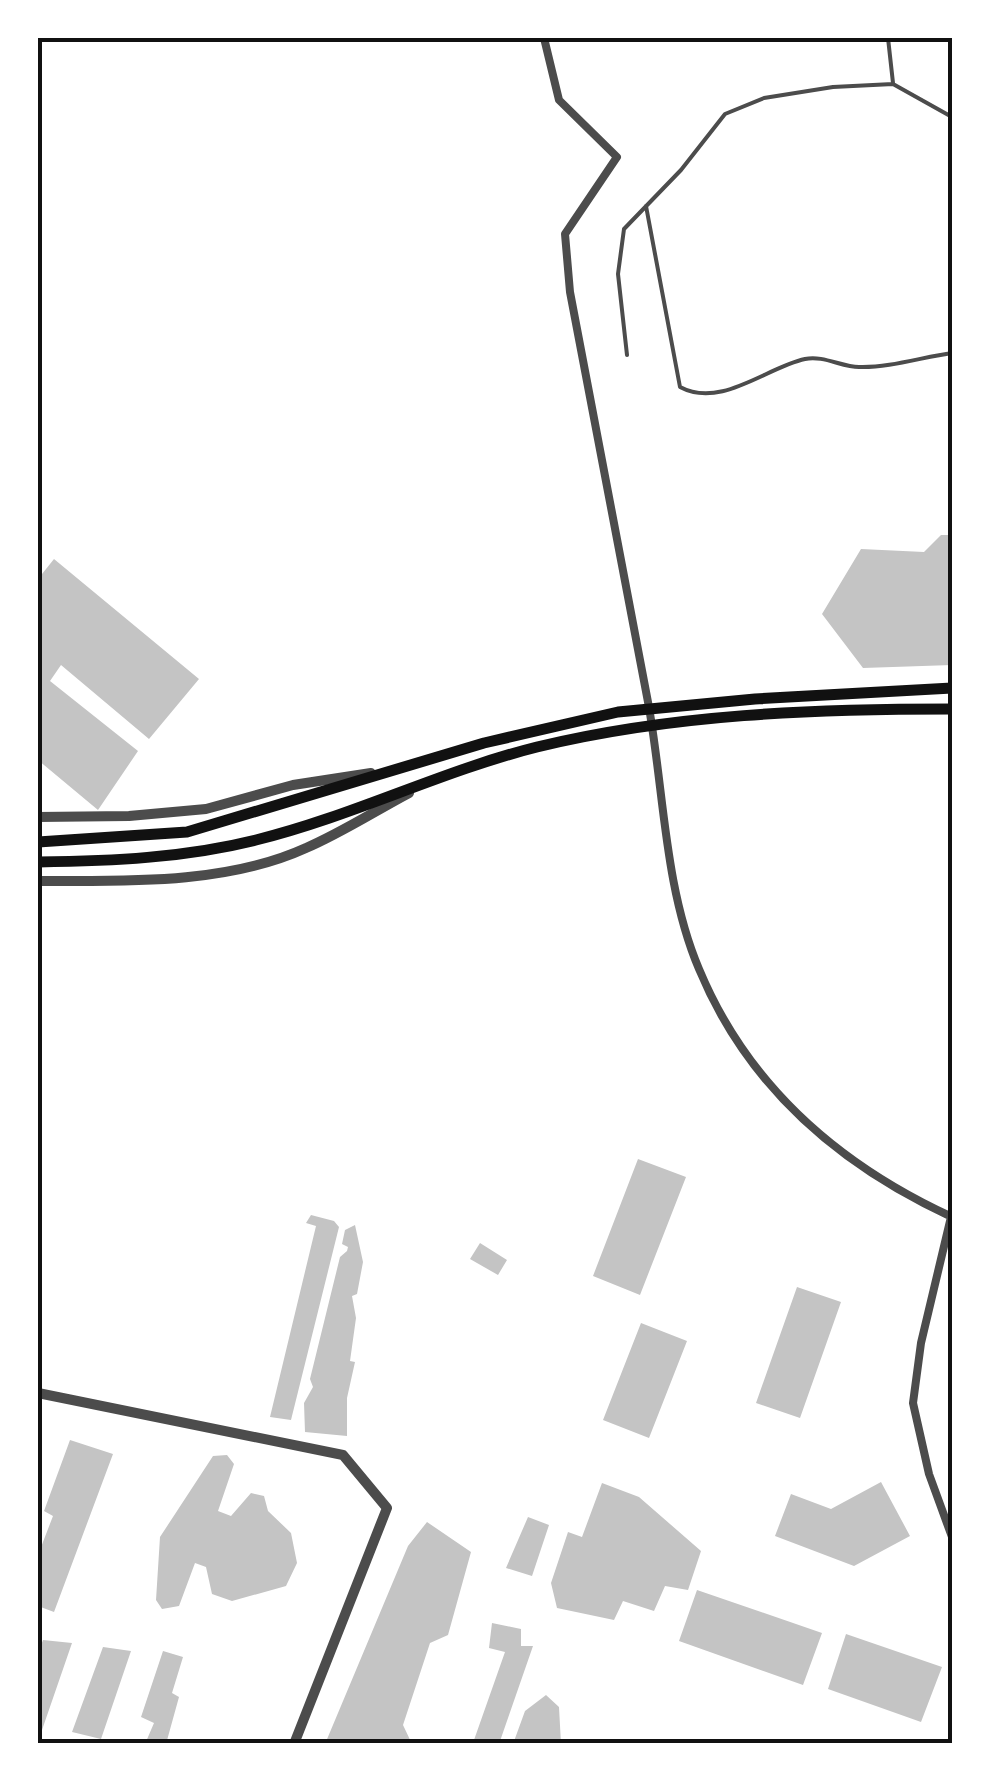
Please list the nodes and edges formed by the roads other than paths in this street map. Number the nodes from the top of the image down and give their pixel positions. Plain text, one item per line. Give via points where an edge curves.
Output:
1 (544, 38) edge
2 (888, 38) edge
3 (893, 84) junction
4 (952, 117) edge
5 (646, 206) junction
6 (952, 353) edge
7 (628, 355) dead end
8 (952, 688) edge
9 (649, 708) junction
10 (952, 709) edge
11 (652, 724) junction
12 (411, 766) junction
13 (417, 789) junction
14 (38, 817) edge
15 (38, 842) edge
16 (38, 862) edge
17 (38, 881) edge
18 (952, 1217) edge
19 (38, 1393) edge
20 (952, 1537) edge
21 (294, 1744) edge

1 - 9 street via 559,100 617,157 565,234 570,292
2 - 3 lane
3 - 4 lane
3 - 5 lane via 764,98 725,114
5 - 6 lane via 680,388 692,394 759,382 809,358 858,368
5 - 7 lane via 624,229 618,274
8 - 9 main road
9 - 11 street
9 - 12 main road via 542,728
10 - 11 main road
11 - 13 main road via 483,762
11 - 18 street via 687,930 698,969 740,1048 811,1130 854,1163
12 - 14 street via 293,785 206,808
12 - 15 main road via 186,832
13 - 16 main road via 219,848
13 - 17 street via 305,849 244,866 160,878
18 - 20 street via 921,1343 914,1404
19 - 21 street via 343,1455 388,1508

